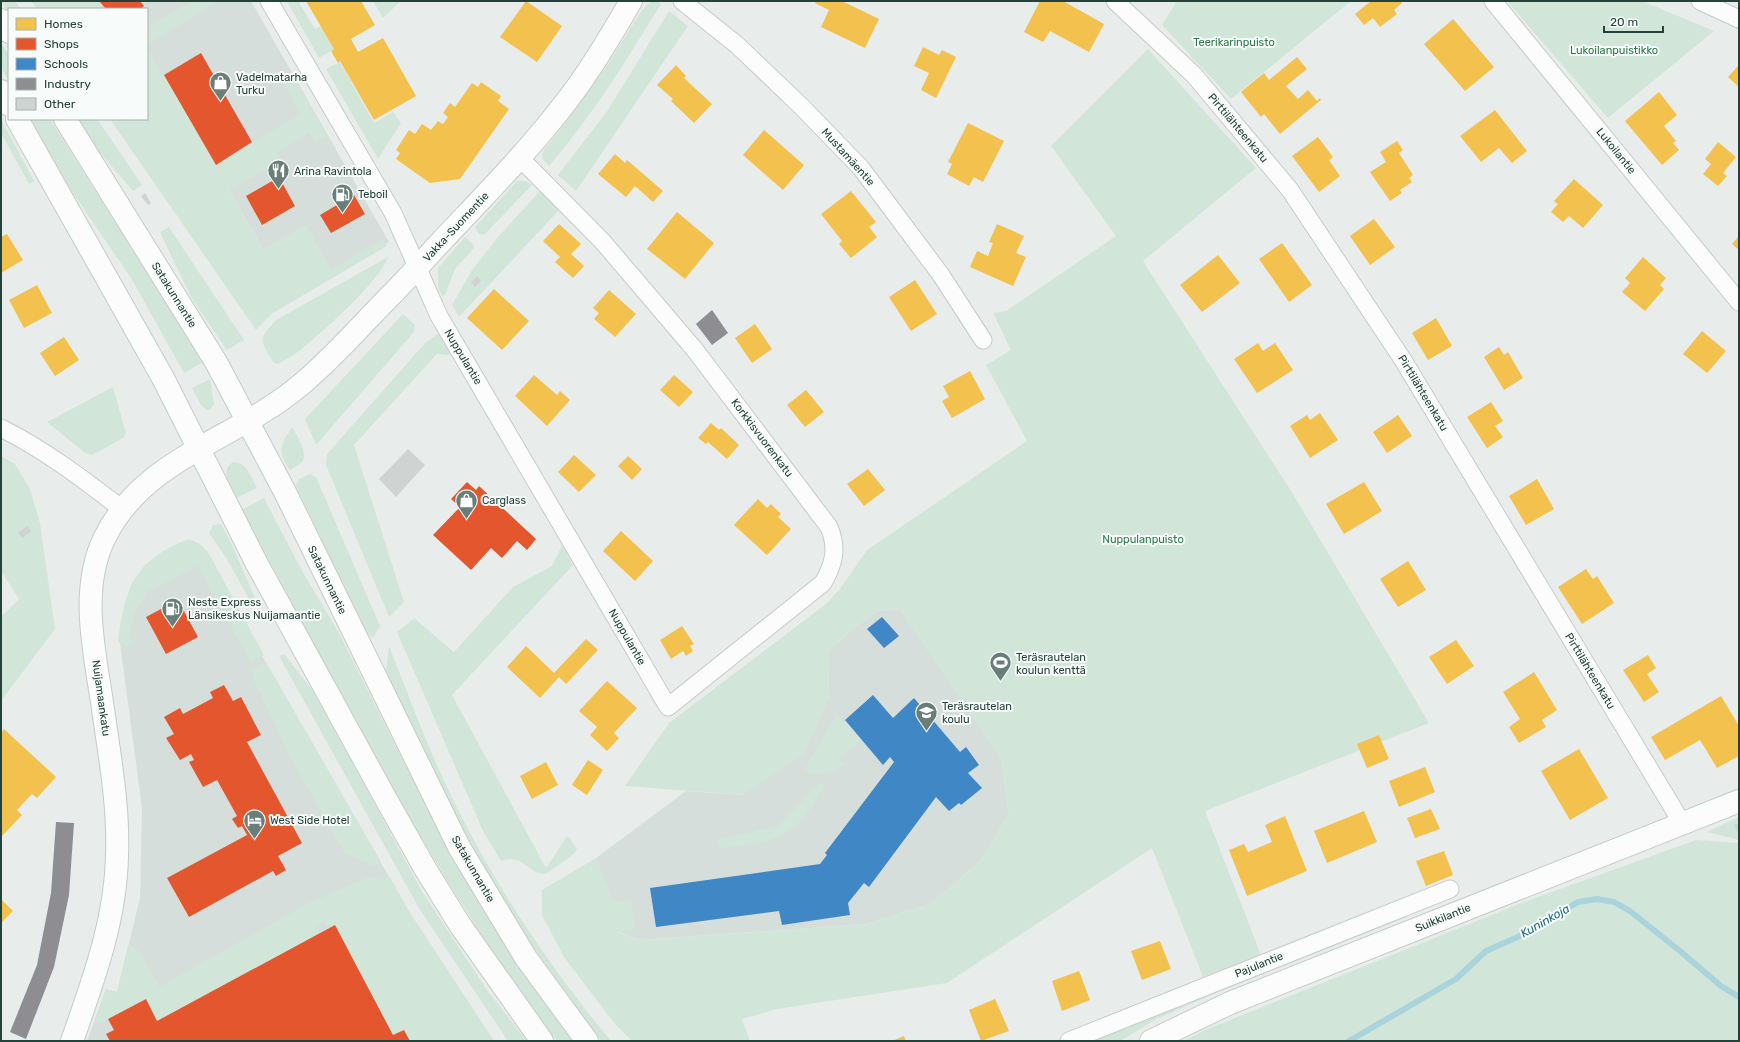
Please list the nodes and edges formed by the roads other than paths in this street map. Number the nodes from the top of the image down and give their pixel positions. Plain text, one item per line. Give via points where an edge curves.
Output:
1 (269, 1) edge
2 (631, 1) edge
3 (682, 1) edge
4 (1115, 1) edge
5 (1493, 1) edge
6 (1700, 1) edge
7 (1739, 19) edge
8 (1, 20) edge
9 (8, 30) edge
10 (1, 91) edge
11 (8, 102) edge
12 (18, 120) edge
13 (65, 120) edge
14 (520, 158) junction
15 (417, 269) junction
16 (1739, 302) edge
17 (983, 340) dead end
18 (247, 422) junction
19 (1, 428) edge
20 (198, 448) junction
21 (122, 509) junction
22 (668, 707) joint
23 (1739, 801) edge
24 (1682, 823) junction
25 (1450, 889) dead end
26 (72, 1041) edge
27 (542, 1041) edge
28 (587, 1041) edge
29 (1069, 1041) edge
30 (1151, 1041) edge

1 - 15 street, Nuppulantie via 393,213
2 - 14 main road, Vakka-Suomentie via 570,96
3 - 17 street, Mustamäentie via 748,56 861,168 941,275
4 - 24 street, Pirttilähteenkatu via 1194,75 1290,190 1403,360
5 - 16 street, Lukoilantie
6 - 7 street
8 - 9 main road
10 - 11 main road
12 - 20 main road via 144,344
13 - 18 main road, Satakunnantie via 216,362
14 - 15 main road, Vakka-Suomentie
14 - 22 street, Korkkisvuorenkatu via 603,242 695,350 829,527 833,537 832,568 823,583
15 - 18 main road, Vakka-Suomentie via 323,366 283,399
15 - 22 street, Nuppulantie via 439,316
18 - 20 main road, Nuijamaankatu
18 - 28 main road, Satakunnantie via 285,492 459,847 526,958
19 - 21 street via 30,442 82,477
20 - 21 main road, Nuijamaankatu via 148,483
20 - 27 main road via 257,564 426,870 486,963
21 - 26 main road, Nuijamaankatu via 99,550 91,591 95,654 113,781 118,856 108,928
23 - 24 main road, Suikkilantie
24 - 30 main road, Suikkilantie via 1230,1003
25 - 29 street, Pajulantie

